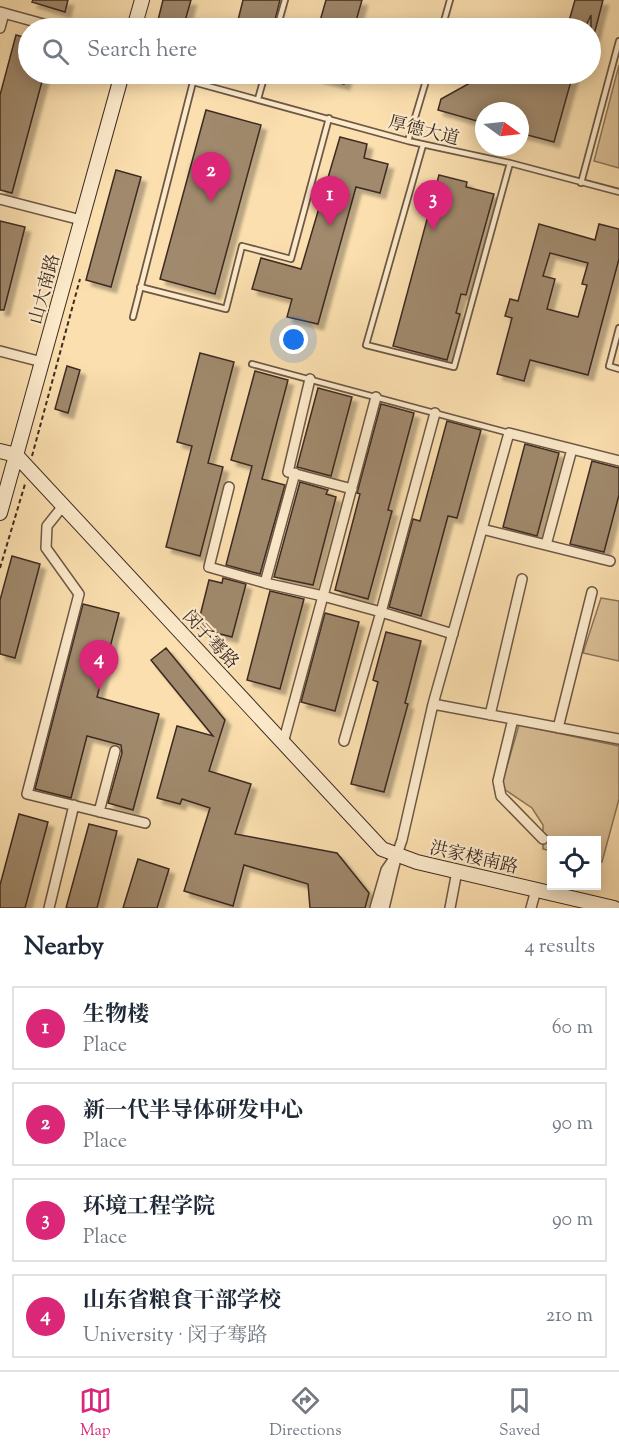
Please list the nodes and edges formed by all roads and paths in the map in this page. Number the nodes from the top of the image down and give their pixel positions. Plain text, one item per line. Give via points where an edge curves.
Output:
1 (142, 0) edge
2 (285, 0) edge
3 (450, 0) edge
4 (2, 13) edge
5 (21, 18) edge
6 (137, 18) edge
7 (280, 18) edge
8 (445, 18) edge
9 (0, 28) edge
10 (619, 41) edge
11 (119, 84) edge
12 (192, 84) edge
13 (201, 84) edge
14 (262, 84) edge
15 (425, 84) edge
16 (258, 99) junction
17 (329, 118) junction
18 (408, 141) junction
19 (423, 145) junction
20 (510, 163) junction
21 (581, 183) junction
22 (619, 192) edge
23 (0, 199) edge
24 (81, 220) junction
25 (82, 270) dead end
26 (140, 287) junction
27 (133, 317) dead end
28 (619, 328) edge
29 (0, 351) edge
30 (42, 362) junction
31 (252, 363) dead end
32 (619, 369) edge
33 (310, 379) junction
34 (376, 397) junction
35 (435, 413) junction
36 (509, 433) junction
37 (572, 449) junction
38 (0, 451) edge
39 (16, 455) junction
40 (619, 461) edge
41 (29, 470) junction
42 (295, 473) junction
43 (229, 487) dead end
44 (351, 489) junction
45 (63, 506) junction
46 (0, 513) edge
47 (482, 530) junction
48 (546, 545) junction
49 (610, 561) dead end
50 (0, 568) edge
51 (522, 579) dead end
52 (269, 584) junction
53 (592, 592) dead end
54 (323, 596) junction
55 (381, 612) junction
56 (453, 634) junction
57 (433, 704) junction
58 (490, 715) junction
59 (513, 719) junction
60 (558, 728) junction
61 (619, 739) edge
62 (344, 741) dead end
63 (283, 743) junction
64 (115, 751) dead end
65 (74, 805) junction
66 (99, 812) junction
67 (145, 823) dead end
68 (543, 839) dead end
69 (396, 855) junction
70 (457, 871) junction
71 (536, 890) junction
72 (49, 908) edge
73 (375, 908) edge
74 (384, 908) edge
75 (450, 908) edge
76 (531, 908) edge
77 (614, 908) edge

1 - 6 street
2 - 7 lane
3 - 8 lane
4 - 5 street
4 - 9 street
10 - 21 lane
11 - 24 street, 山大南路
12 - 26 lane, 厚德大道
13 - 16 lane, 厚德大道
14 - 16 lane
15 - 18 lane
16 - 17 lane, 厚德大道
17 - 18 lane, 厚德大道
17 - 26 lane via 291,259 242,246 226,309
18 - 19 lane, 厚德大道
19 - 20 lane, 厚德大道
19 - 20 lane via 366,345 454,367
20 - 21 lane, 厚德大道
21 - 22 lane, 厚德大道
23 - 24 street
24 - 30 street, 山大南路
25 - 41 path
26 - 27 lane
28 - 32 lane via 609,366
29 - 30 street
30 - 39 street, 山大南路
31 - 33 lane
33 - 34 lane
33 - 42 street via 288,471
34 - 35 lane
34 - 44 street
35 - 36 lane
35 - 55 street
36 - 37 street
36 - 47 street
37 - 40 street
37 - 48 street
38 - 39 street
39 - 41 street, 闵子骞路
39 - 46 street, 山大南路
41 - 45 street, 闵子骞路
41 - 50 path
42 - 44 street
42 - 52 street via 265,583
43 - 52 street via 209,567
44 - 54 street
45 - 63 street, 闵子骞路
45 - 65 street via 47,526 46,548 79,594 27,794
47 - 48 street
47 - 56 street
48 - 49 street
51 - 58 street
52 - 54 street
53 - 60 street
54 - 55 street
54 - 63 street
55 - 56 street
55 - 62 street
56 - 57 street
57 - 58 street
57 - 69 street
58 - 59 street
59 - 60 street
59 - 68 street via 498,781 501,796
60 - 61 street
63 - 69 street, 闵子骞路 via 382,849
64 - 66 street
65 - 66 street
65 - 72 street
66 - 67 street
69 - 70 street, 洪家楼南路
69 - 73 street via 386,870
69 - 74 street
70 - 71 street, 洪家楼南路
70 - 75 street
71 - 76 street
71 - 77 street, 洪家楼南路

